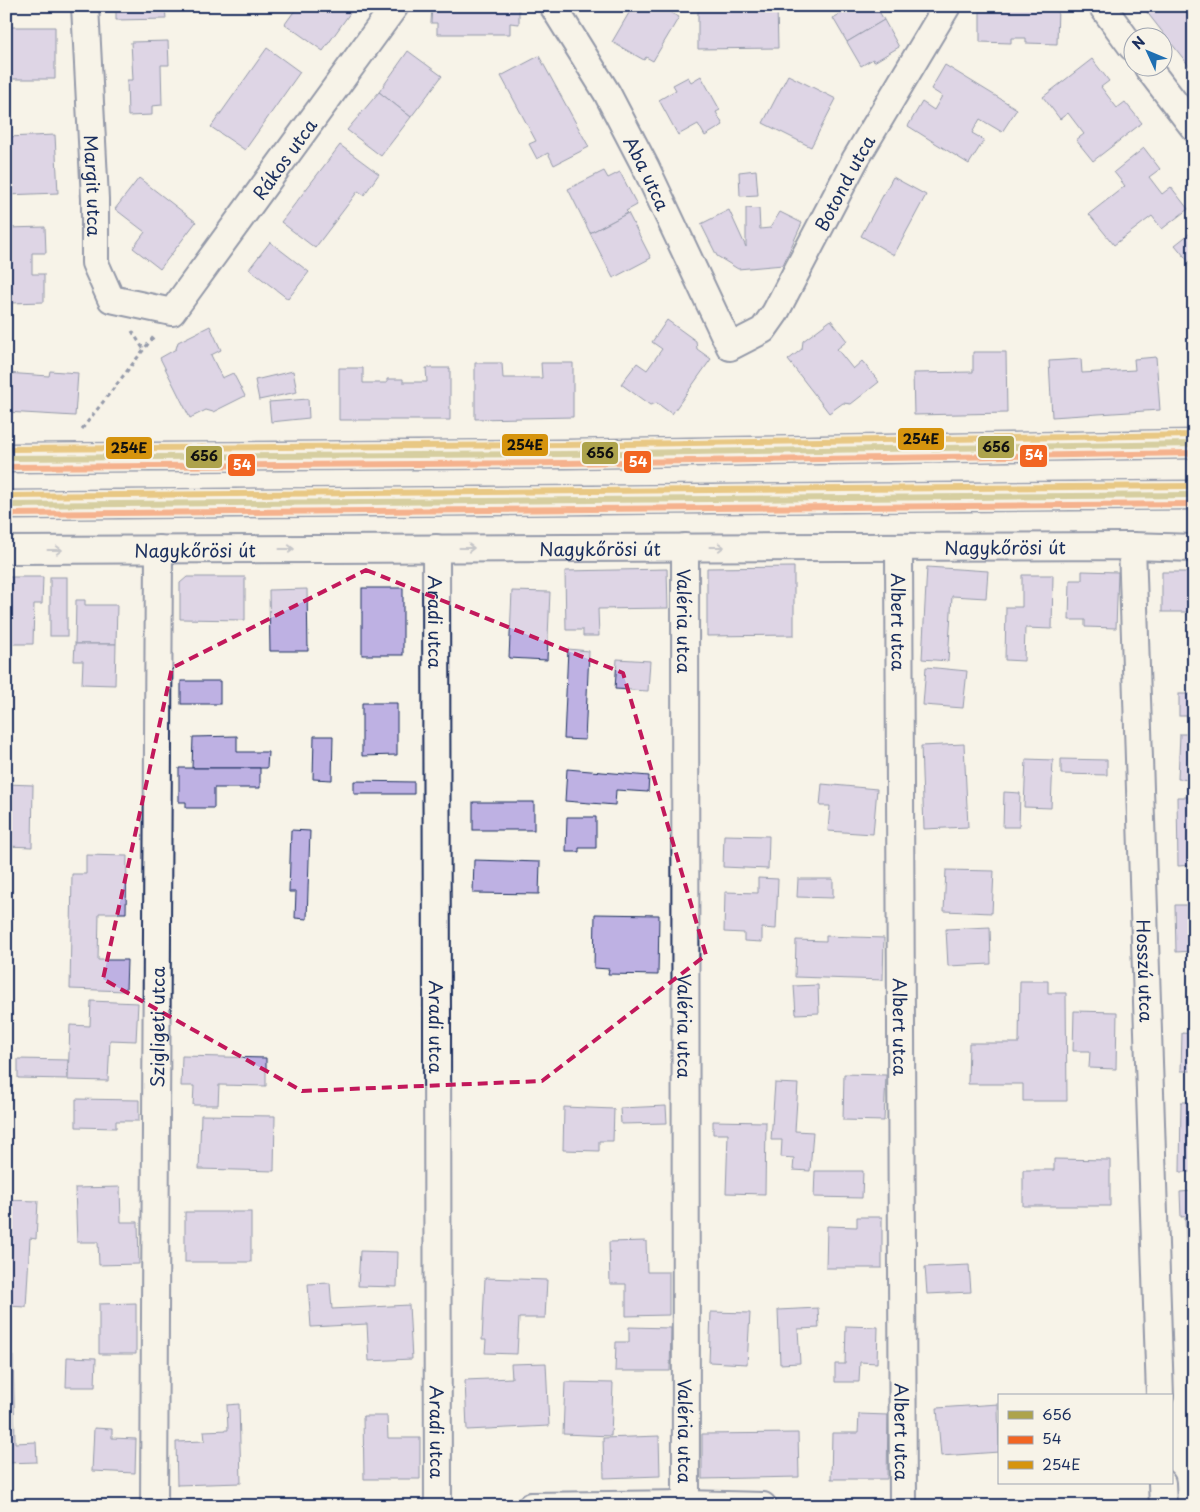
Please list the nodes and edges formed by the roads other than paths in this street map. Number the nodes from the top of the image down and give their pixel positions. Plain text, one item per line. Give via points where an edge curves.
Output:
1 (85, 6) edge
2 (395, 6) edge
3 (553, 6) edge
4 (947, 6) edge
5 (1102, 6) edge
6 (1122, 33) edge
7 (1156, 78) edge
8 (1194, 128) edge
9 (172, 312) joint
10 (730, 347) joint
11 (1194, 444) edge
12 (6, 458) edge
13 (1194, 495) edge
14 (6, 505) edge
15 (1132, 546) junction
16 (685, 547) junction
17 (436, 548) junction
18 (898, 548) junction
19 (1194, 548) edge
20 (158, 549) junction
21 (6, 550) edge
22 (1160, 1394) edge
23 (1162, 1484) edge
24 (686, 1505) edge
25 (154, 1506) edge
26 (438, 1506) edge
27 (531, 1506) edge
28 (763, 1506) edge
29 (903, 1506) edge
30 (1163, 1506) edge

1 - 9 street, Margit utca via 95,262 111,299
2 - 9 street, Rákos utca
3 - 10 street, Aba utca via 607,93
4 - 10 street, Botond utca via 855,160 775,313 763,330
5 - 6 street
7 - 8 street
11 - 12 main road via 564,454
13 - 14 main road
15 - 18 street, Nagykőrösi út
15 - 19 street, Nagykőrösi út
15 - 22 street, Hosszú utca
17 -> 16 street, Nagykőrösi út
16 -> 18 street, Nagykőrösi út
16 - 24 street, Valéria utca
20 -> 17 street, Nagykőrösi út
17 - 26 street, Aradi utca
18 - 29 street, Albert utca
21 -> 20 street, Nagykőrösi út
20 - 25 street, Szigligeti utca
23 - 30 street
24 - 27 street
24 - 28 street

